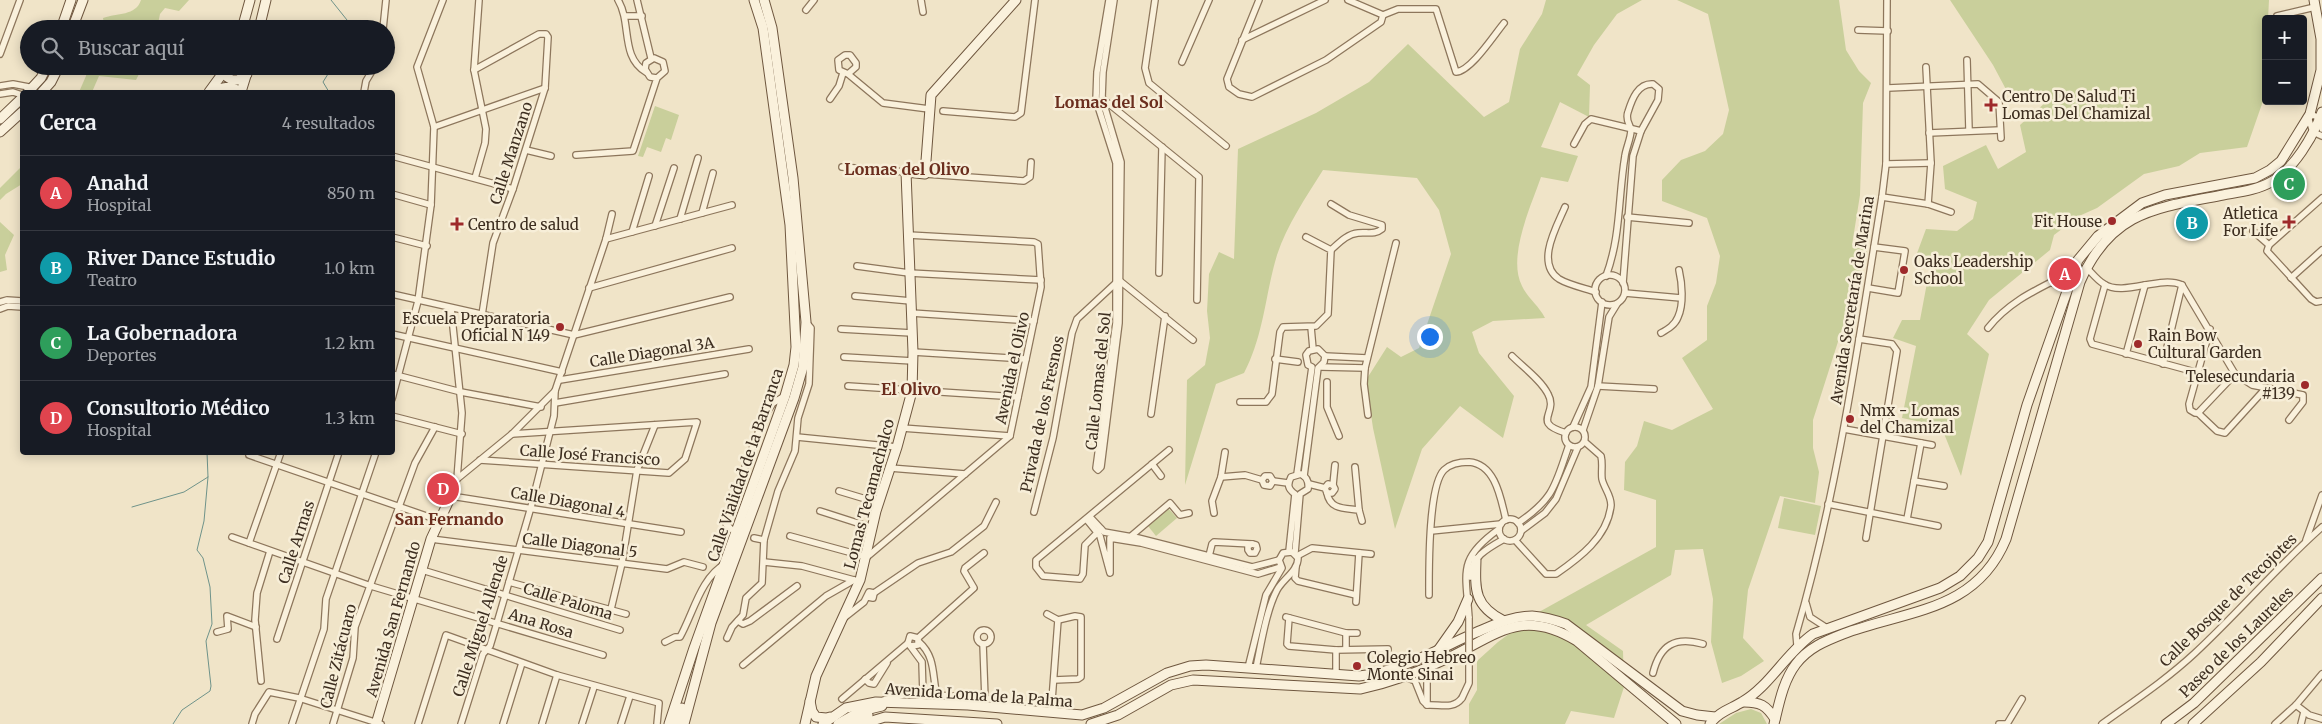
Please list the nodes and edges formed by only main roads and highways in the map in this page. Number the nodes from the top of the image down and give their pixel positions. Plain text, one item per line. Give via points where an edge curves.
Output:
1 (71, 0) edge
2 (83, 0) edge
3 (250, 0) edge
4 (266, 0) edge
5 (754, 0) edge
6 (764, 0) edge
7 (1016, 0) edge
8 (2314, 3) edge
9 (64, 20) edge
10 (75, 20) edge
11 (244, 20) edge
12 (261, 20) edge
13 (41, 75) edge
14 (54, 75) edge
15 (222, 75) edge
16 (228, 75) edge
17 (240, 75) edge
18 (246, 75) edge
19 (30, 90) edge
20 (45, 90) edge
21 (211, 90) edge
22 (217, 90) edge
23 (237, 90) edge
24 (241, 90) edge
25 (20, 98) edge
26 (20, 114) edge
27 (2321, 115) edge
28 (0, 120) edge
29 (2302, 129) junction
30 (0, 132) edge
31 (2312, 133) junction
32 (2183, 192) junction
33 (2169, 194) junction
34 (2183, 202) junction
35 (2172, 204) junction
36 (2060, 308) junction
37 (2070, 315) junction
38 (2056, 320) junction
39 (2067, 325) junction
40 (451, 496) road end
41 (1993, 526) junction
42 (2000, 552) junction
43 (1476, 560) road end
44 (2322, 578) edge
45 (2314, 586) junction
46 (1940, 588) junction
47 (2322, 593) edge
48 (2322, 598) edge
49 (1468, 600) road end
50 (1938, 605) junction
51 (1504, 621) junction
52 (1797, 645) junction
53 (1812, 648) junction
54 (1439, 649) junction
55 (697, 672) junction
56 (1339, 674) junction
57 (1359, 676) junction
58 (1155, 679) junction
59 (1340, 688) junction
60 (1360, 688) junction
61 (1161, 690) junction
62 (809, 698) junction
63 (925, 699) junction
64 (1744, 702) junction
65 (838, 714) junction
66 (925, 718) junction
67 (1713, 721) edge
68 (1774, 722) edge
69 (806, 723) edge
70 (822, 723) edge
71 (2195, 723) edge
72 (378, 724) edge
73 (669, 724) edge
74 (677, 724) edge
75 (684, 724) edge
76 (688, 724) edge
77 (838, 724) edge
78 (850, 724) edge
79 (862, 724) edge
80 (997, 724) edge
81 (1091, 724) edge
82 (1676, 724) edge
83 (2166, 724) edge

1 - 9 main road
2 - 10 main road
3 - 11 main road
4 - 12 main road
5 - 73 main road, Calle Vialidad de la Barranca via 763,28 790,225 794,276 794,365
6 - 55 main road, Calle Vialidad de la Barranca via 772,28 793,178 806,322 803,367 711,623
7 - 62 main road, Lomas Tecamachalco via 935,88 931,95 925,174 906,172 912,391 872,528 867,557
8 - 29 main road via 2322,60 2309,116
13 - 19 main road
14 - 20 main road
15 - 21 main road
16 - 17 main road via 232,80
18 - 24 main road
22 - 23 main road via 227,87
25 - 28 main road
26 - 30 main road
27 - 31 main road
29 - 31 main road via 2308,128
29 - 32 main road via 2280,161 2264,174
31 - 34 main road via 2290,166 2272,181 2248,190
32 - 33 main road
32 - 34 main road via 2180,197
33 - 35 main road via 2175,198
33 - 36 main road via 2142,203 2098,236 2078,260
34 - 35 main road
35 - 37 main road via 2142,213 2102,245 2086,268
36 - 37 main road via 2064,314
36 - 38 main road
37 - 39 main road
38 - 39 main road via 2063,320
38 - 41 main road via 2027,405
39 - 42 main road
40 - 72 main road, Avenida San Fernando via 431,539
41 - 42 main road via 2002,532
41 - 46 main road via 1978,558 1960,576
42 - 50 main road via 1984,576 1962,594
43 - 51 main road via 1478,598 1486,610
44 - 45 main road, Paseo de los Laureles
45 - 47 main road
45 - 83 main road, Paseo de los Laureles via 2194,703
46 - 50 main road
46 - 52 main road via 1827,628
48 - 71 main road, Paseo de los Laureles via 2261,662
49 - 54 main road via 1458,622
50 - 53 main road via 1851,631
51 - 54 main road, Avenida Loma de la Palma
51 - 67 main road, Avenida Loma de la Palma via 1531,616 1566,624 1682,712
52 - 53 main road
52 - 64 main road
53 - 68 main road via 1790,672
54 - 57 main road, Avenida Loma de la Palma via 1395,668
55 - 74 main road
55 - 75 main road
55 - 76 main road
56 - 57 main road, Avenida Loma de la Palma
56 - 58 main road, Avenida Loma de la Palma via 1206,665 1190,666
56 - 59 main road via 1346,681
57 - 60 main road via 1355,681
58 - 61 main road
58 - 63 main road, Avenida Loma de la Palma via 1082,715
59 - 60 main road
59 - 61 main road via 1207,680 1171,685
60 - 82 main road via 1381,684 1432,665 1497,633 1519,626 1545,626 1577,641
61 - 81 main road via 1118,715
62 - 65 main road via 816,717
62 - 69 main road, Lomas Tecamachalco
63 - 65 main road, Avenida Loma de la Palma via 876,702 854,706
63 - 77 main road via 873,708
64 - 67 main road
64 - 68 main road via 1765,705
65 - 70 main road, Avenida Loma de la Palma
66 - 78 main road via 903,712 884,712
66 - 79 main road, Avenida Loma de la Palma via 885,717
66 - 80 main road, Avenida Loma de la Palma

